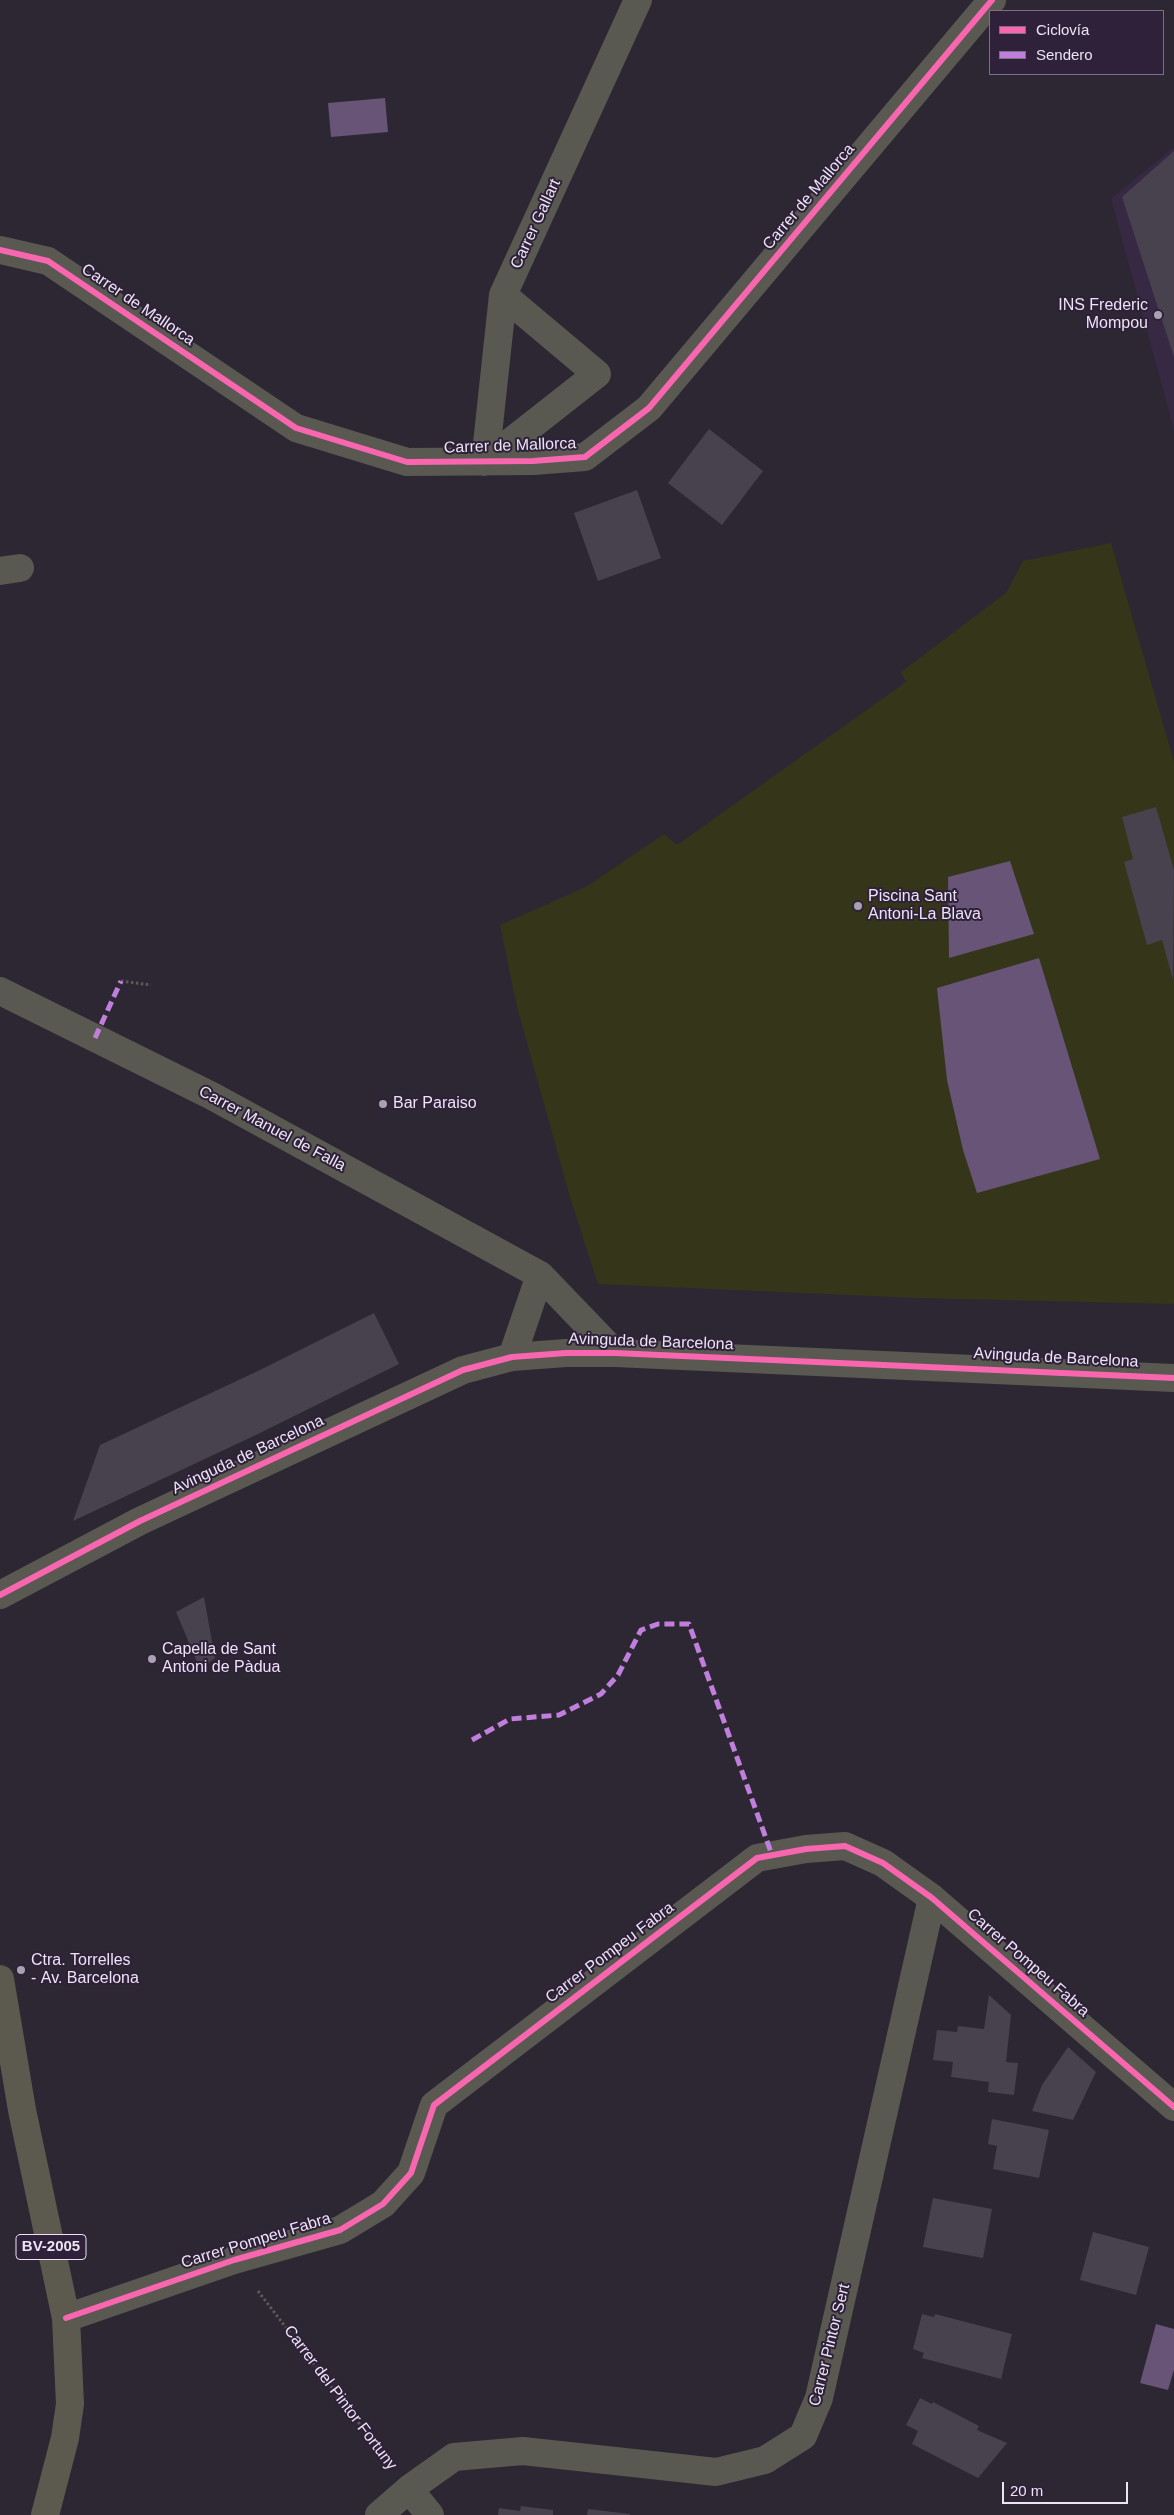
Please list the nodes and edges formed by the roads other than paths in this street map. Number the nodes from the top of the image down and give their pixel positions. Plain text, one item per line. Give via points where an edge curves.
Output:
1 (638, 0) edge
2 (992, 0) edge
3 (0, 250) edge
4 (503, 295) junction
5 (485, 462) junction
6 (0, 991) edge
7 (540, 1275) junction
8 (615, 1353) junction
9 (512, 1357) junction
10 (1174, 1378) edge
11 (0, 1595) edge
12 (932, 1898) junction
13 (0, 1979) edge
14 (1174, 2107) edge
15 (66, 2318) junction
16 (409, 2489) junction
17 (45, 2515) edge
18 (379, 2515) edge
19 (430, 2515) edge

1 - 4 street, Carrer Gallart
2 - 5 street, Carrer de Mallorca via 650,408 585,457
3 - 5 street, Carrer de Mallorca via 48,261 296,428 407,462
4 - 5 street, Carrer Gallart
4 - 5 street via 597,374
6 - 7 street, Carrer Manuel de Falla via 212,1096
7 - 8 street, Carrer Manuel de Falla
7 - 9 street
8 - 9 street, Avinguda de Barcelona
8 - 10 street, Avinguda de Barcelona
9 - 11 street, Avinguda de Barcelona via 463,1370 140,1521
12 - 14 street, Carrer Pompeu Fabra
12 - 15 street, Carrer Pompeu Fabra via 883,1863 845,1846 806,1848 757,1858 434,2105 411,2173 383,2204 340,2230 234,2260
12 - 16 street, Carrer Pintor Sert via 819,2398 803,2436 765,2460 716,2472 523,2451 454,2457
13 - 15 main road, BV-2005 via 22,2110
15 - 17 main road, BV-2005 via 70,2404 65,2438
16 - 18 street, Carrer Pintor Sert
16 - 19 street

